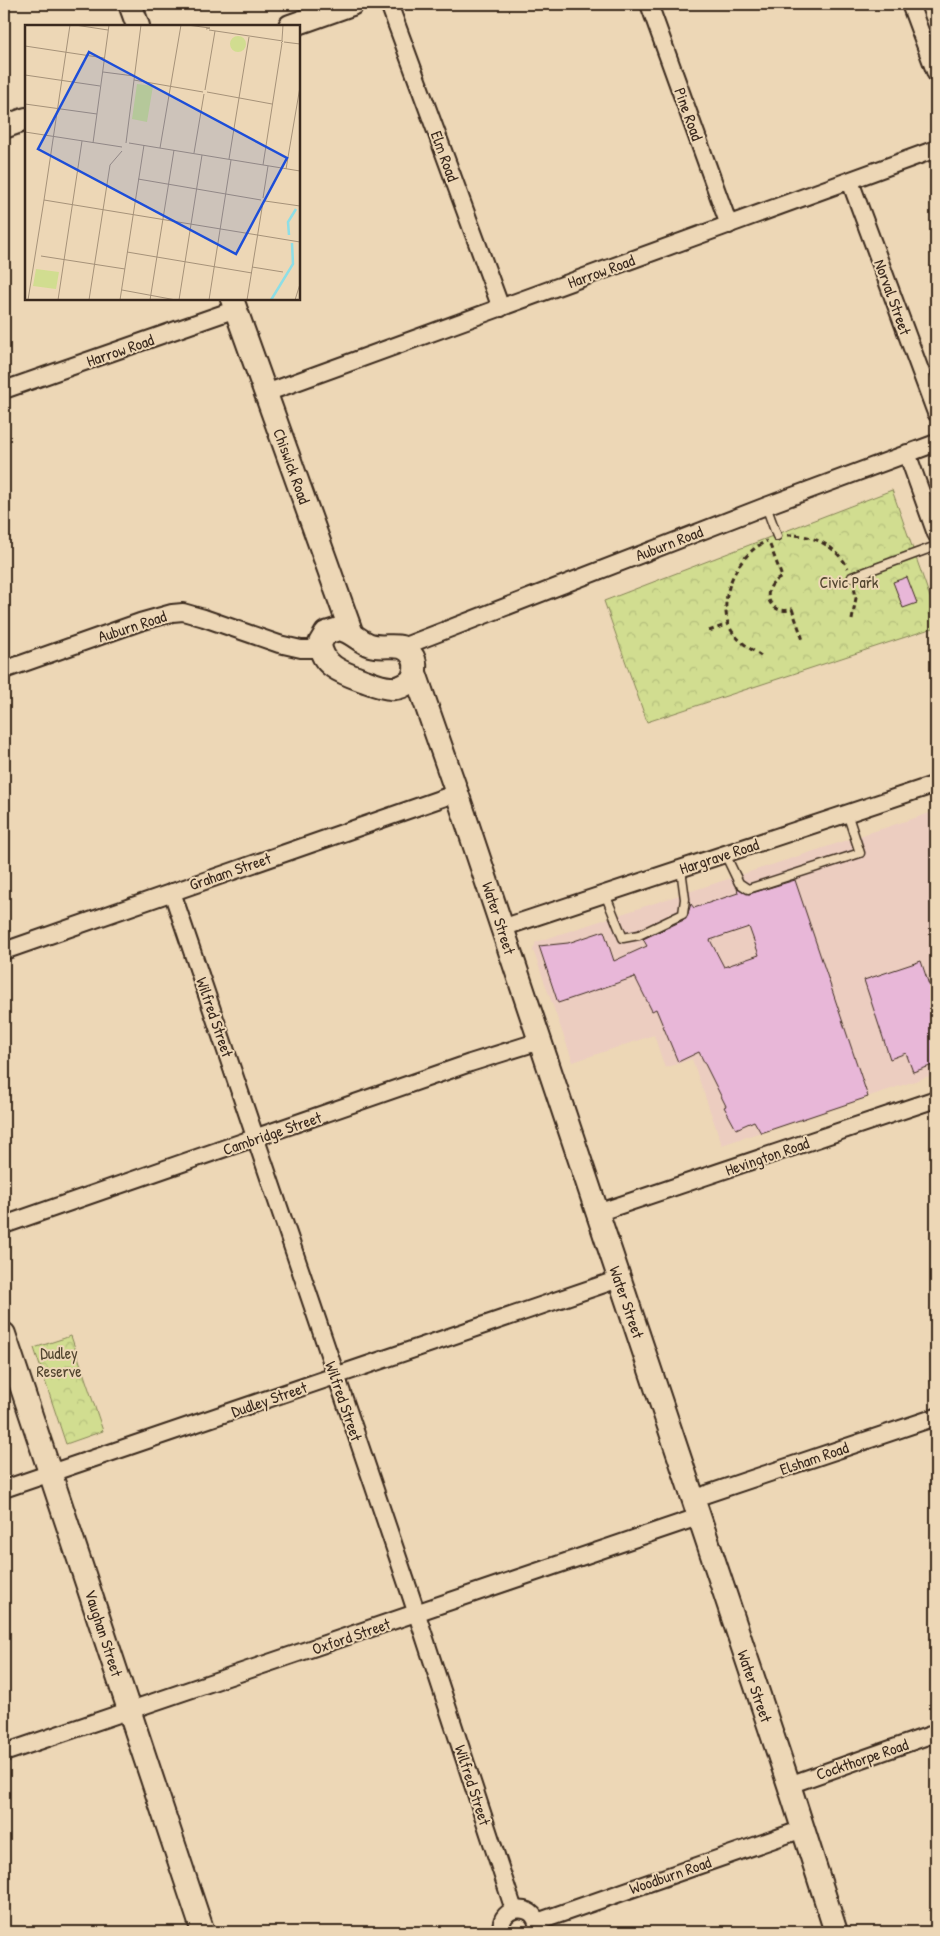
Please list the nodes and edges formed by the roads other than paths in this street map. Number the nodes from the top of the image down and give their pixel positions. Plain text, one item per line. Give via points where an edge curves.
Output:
1 (130, 4) edge
2 (352, 4) edge
3 (388, 4) edge
4 (649, 4) edge
5 (910, 4) edge
6 (138, 25) edge
7 (293, 25) edge
8 (936, 74) edge
9 (25, 119) edge
10 (4, 127) edge
11 (936, 149) edge
12 (850, 181) junction
13 (729, 224) junction
14 (234, 304) edge
15 (501, 308) junction
16 (4, 390) edge
17 (266, 393) junction
18 (936, 413) edge
19 (936, 443) edge
20 (907, 453) junction
21 (766, 506) junction
22 (936, 534) edge
23 (777, 536) road end
24 (936, 546) edge
25 (852, 577) road end
26 (352, 634) junction
27 (402, 646) junction
28 (320, 649) junction
29 (4, 670) edge
30 (415, 673) junction
31 (936, 784) edge
32 (458, 793) junction
33 (847, 813) junction
34 (725, 854) junction
35 (681, 869) junction
36 (172, 892) junction
37 (605, 894) junction
38 (502, 928) junction
39 (4, 951) edge
40 (540, 1041) junction
41 (936, 1099) edge
42 (256, 1138) junction
43 (597, 1213) junction
44 (4, 1225) edge
45 (619, 1279) junction
46 (4, 1334) edge
47 (335, 1376) junction
48 (936, 1417) edge
49 (50, 1473) junction
50 (4, 1490) edge
51 (695, 1508) junction
52 (416, 1614) junction
53 (130, 1711) junction
54 (936, 1733) edge
55 (4, 1753) edge
56 (789, 1785) junction
57 (803, 1830) junction
58 (514, 1910) junction
59 (537, 1927) edge
60 (203, 1932) edge
61 (502, 1932) edge
62 (836, 1932) edge

1 - 6 street
2 - 7 street
3 - 15 street, Elm Road
4 - 13 street, Pine Road
5 - 8 street
9 - 10 street
11 - 12 street, Harrow Road
12 - 13 street, Harrow Road
12 - 18 street, Norval Street
13 - 15 street, Harrow Road
14 - 16 street, Harrow Road
14 - 17 street, Chiswick Road
15 - 17 street, Harrow Road
17 - 26 street, Chiswick Road
19 - 20 street, Auburn Road
20 - 21 street, Auburn Road
20 - 22 street
21 - 23 lane
21 - 27 street, Auburn Road
24 - 25 lane
26 - 27 street via 374,646
26 - 28 street via 345,630 332,630 322,637
27 - 30 street, Water Street via 414,660
28 - 29 street, Auburn Road via 279,644 183,612 148,619
28 - 30 street via 326,661 337,670 382,687 398,688 412,680
30 - 32 street, Water Street
31 - 33 street, Hargrave Road
32 - 36 street, Graham Street
32 - 38 street, Water Street
33 - 34 street, Hargrave Road
33 - 34 lane via 860,853 748,890 739,882
34 - 35 street, Hargrave Road
35 - 37 street, Hargrave Road
35 - 37 lane via 685,899 683,914 639,935 622,938
36 - 39 street, Graham Street
36 - 42 street, Wilfred Street
37 - 38 street, Hargrave Road
38 - 40 street, Water Street
40 - 42 street, Cambridge Street
40 - 43 street, Water Street
41 - 43 street, Hevington Road
42 - 44 street, Cambridge Street
42 - 47 street, Wilfred Street
43 - 45 street, Water Street
45 - 47 street, Dudley Street
45 - 51 street, Water Street
46 - 49 street, Vaughan Street
47 - 49 street, Dudley Street
47 - 52 street, Wilfred Street
48 - 51 street, Elsham Road
49 - 50 street, Dudley Street
49 - 53 street, Vaughan Street
51 - 52 street, Oxford Street
51 - 56 street, Water Street
52 - 53 street, Oxford Street
52 - 58 street, Wilfred Street
53 - 55 street, Oxford Street
53 - 60 street, Vaughan Street
54 - 56 street, Cockthorpe Road
56 - 57 street, Water Street
57 - 59 street, Woodburn Road
57 - 62 street, Water Street
58 - 59 street via 528,1911
58 - 61 street via 504,1918

